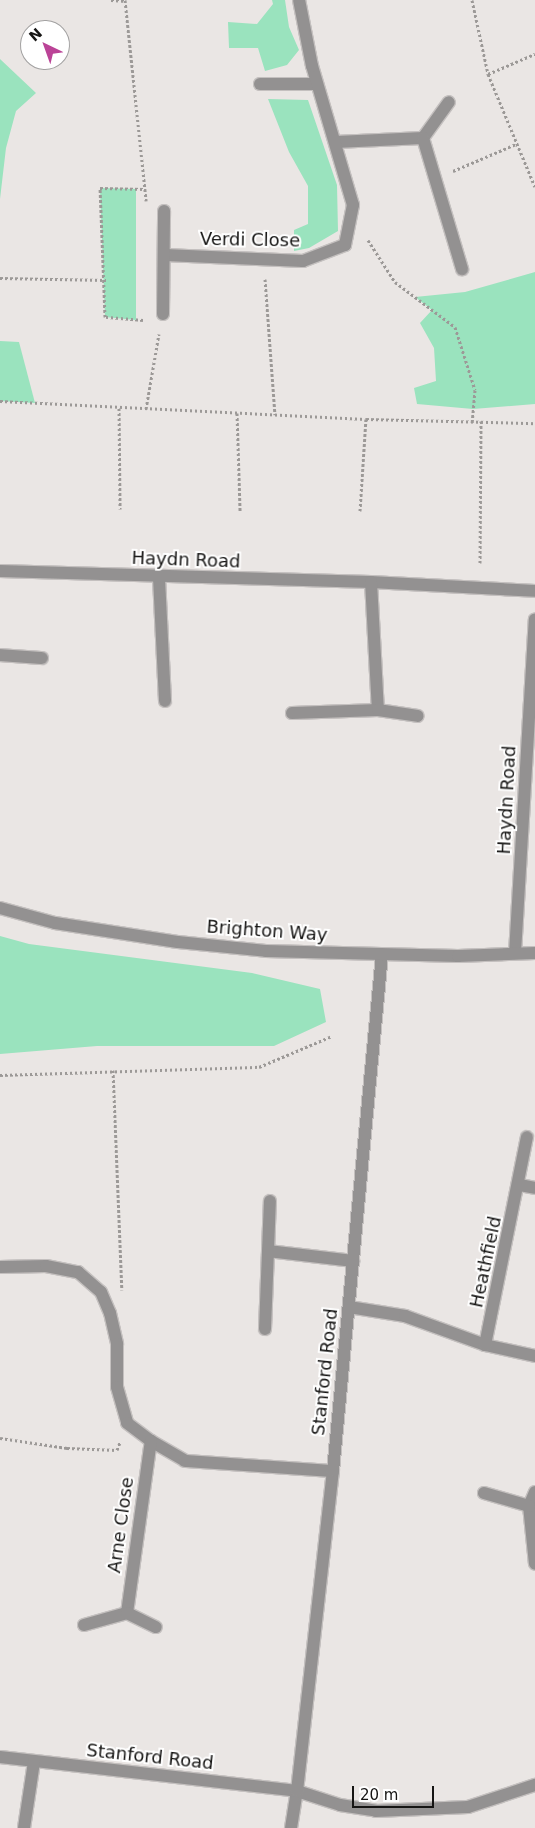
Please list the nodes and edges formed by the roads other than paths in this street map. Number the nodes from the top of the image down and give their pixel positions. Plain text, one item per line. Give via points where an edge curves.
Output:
1 (299, 0) edge
2 (260, 84) dead end
3 (317, 84) junction
4 (449, 102) dead end
5 (423, 138) junction
6 (336, 142) junction
7 (164, 211) road end
8 (165, 256) junction
9 (462, 269) dead end
10 (162, 318) road end
11 (0, 571) edge
12 (158, 578) junction
13 (371, 582) junction
14 (535, 591) edge
15 (535, 620) edge
16 (0, 655) edge
17 (42, 658) dead end
18 (165, 701) dead end
19 (378, 710) junction
20 (292, 713) dead end
21 (418, 716) dead end
22 (0, 908) edge
23 (515, 953) junction
24 (535, 953) edge
25 (382, 955) junction
26 (528, 1137) dead end
27 (520, 1185) junction
28 (535, 1188) edge
29 (270, 1201) dead end
30 (268, 1251) junction
31 (353, 1261) junction
32 (0, 1267) edge
33 (349, 1307) junction
34 (265, 1329) dead end
35 (485, 1345) junction
36 (535, 1356) edge
37 (151, 1441) junction
38 (333, 1471) junction
39 (535, 1492) edge
40 (484, 1493) dead end
41 (530, 1506) junction
42 (535, 1564) edge
43 (127, 1613) junction
44 (84, 1625) dead end
45 (156, 1627) dead end
46 (0, 1757) edge
47 (34, 1762) junction
48 (534, 1787) edge
49 (297, 1791) junction
50 (24, 1828) edge
51 (291, 1828) edge

1 - 3 street, Verdi Close
2 - 3 street
3 - 6 street, Verdi Close
4 - 5 street
5 - 6 street
5 - 9 street
6 - 8 street, Verdi Close via 352,205 345,245 303,261
7 - 8 street
8 - 10 street
11 - 12 street, Haydn Road
12 - 13 street, Haydn Road
12 - 18 street
13 - 14 street, Haydn Road
13 - 19 street
15 - 23 street, Haydn Road
16 - 17 street
19 - 20 street
19 - 21 street
22 - 25 street, Brighton Way via 55,923 178,942 266,951
23 - 24 street, Brighton Way
23 - 25 street, Brighton Way
25 - 31 street, Stanford Road
26 - 27 street, Heathfield
27 - 28 street
27 - 35 street, Heathfield
29 - 30 street
30 - 31 street
30 - 34 street
31 - 33 street, Stanford Road
32 - 37 street via 46,1266 78,1272 101,1292 117,1344 117,1387 127,1422
33 - 35 street via 405,1316
33 - 38 street, Stanford Road
35 - 36 street
37 - 38 street via 185,1461
37 - 43 street, Arne Close
38 - 49 street, Stanford Road
39 - 41 street
40 - 41 street
41 - 42 street
43 - 44 street
43 - 45 street
46 - 47 street, Stanford Road
47 - 49 street, Stanford Road
47 - 50 street
48 - 49 street via 468,1807 376,1811 340,1805
49 - 51 street, Stanford Road

